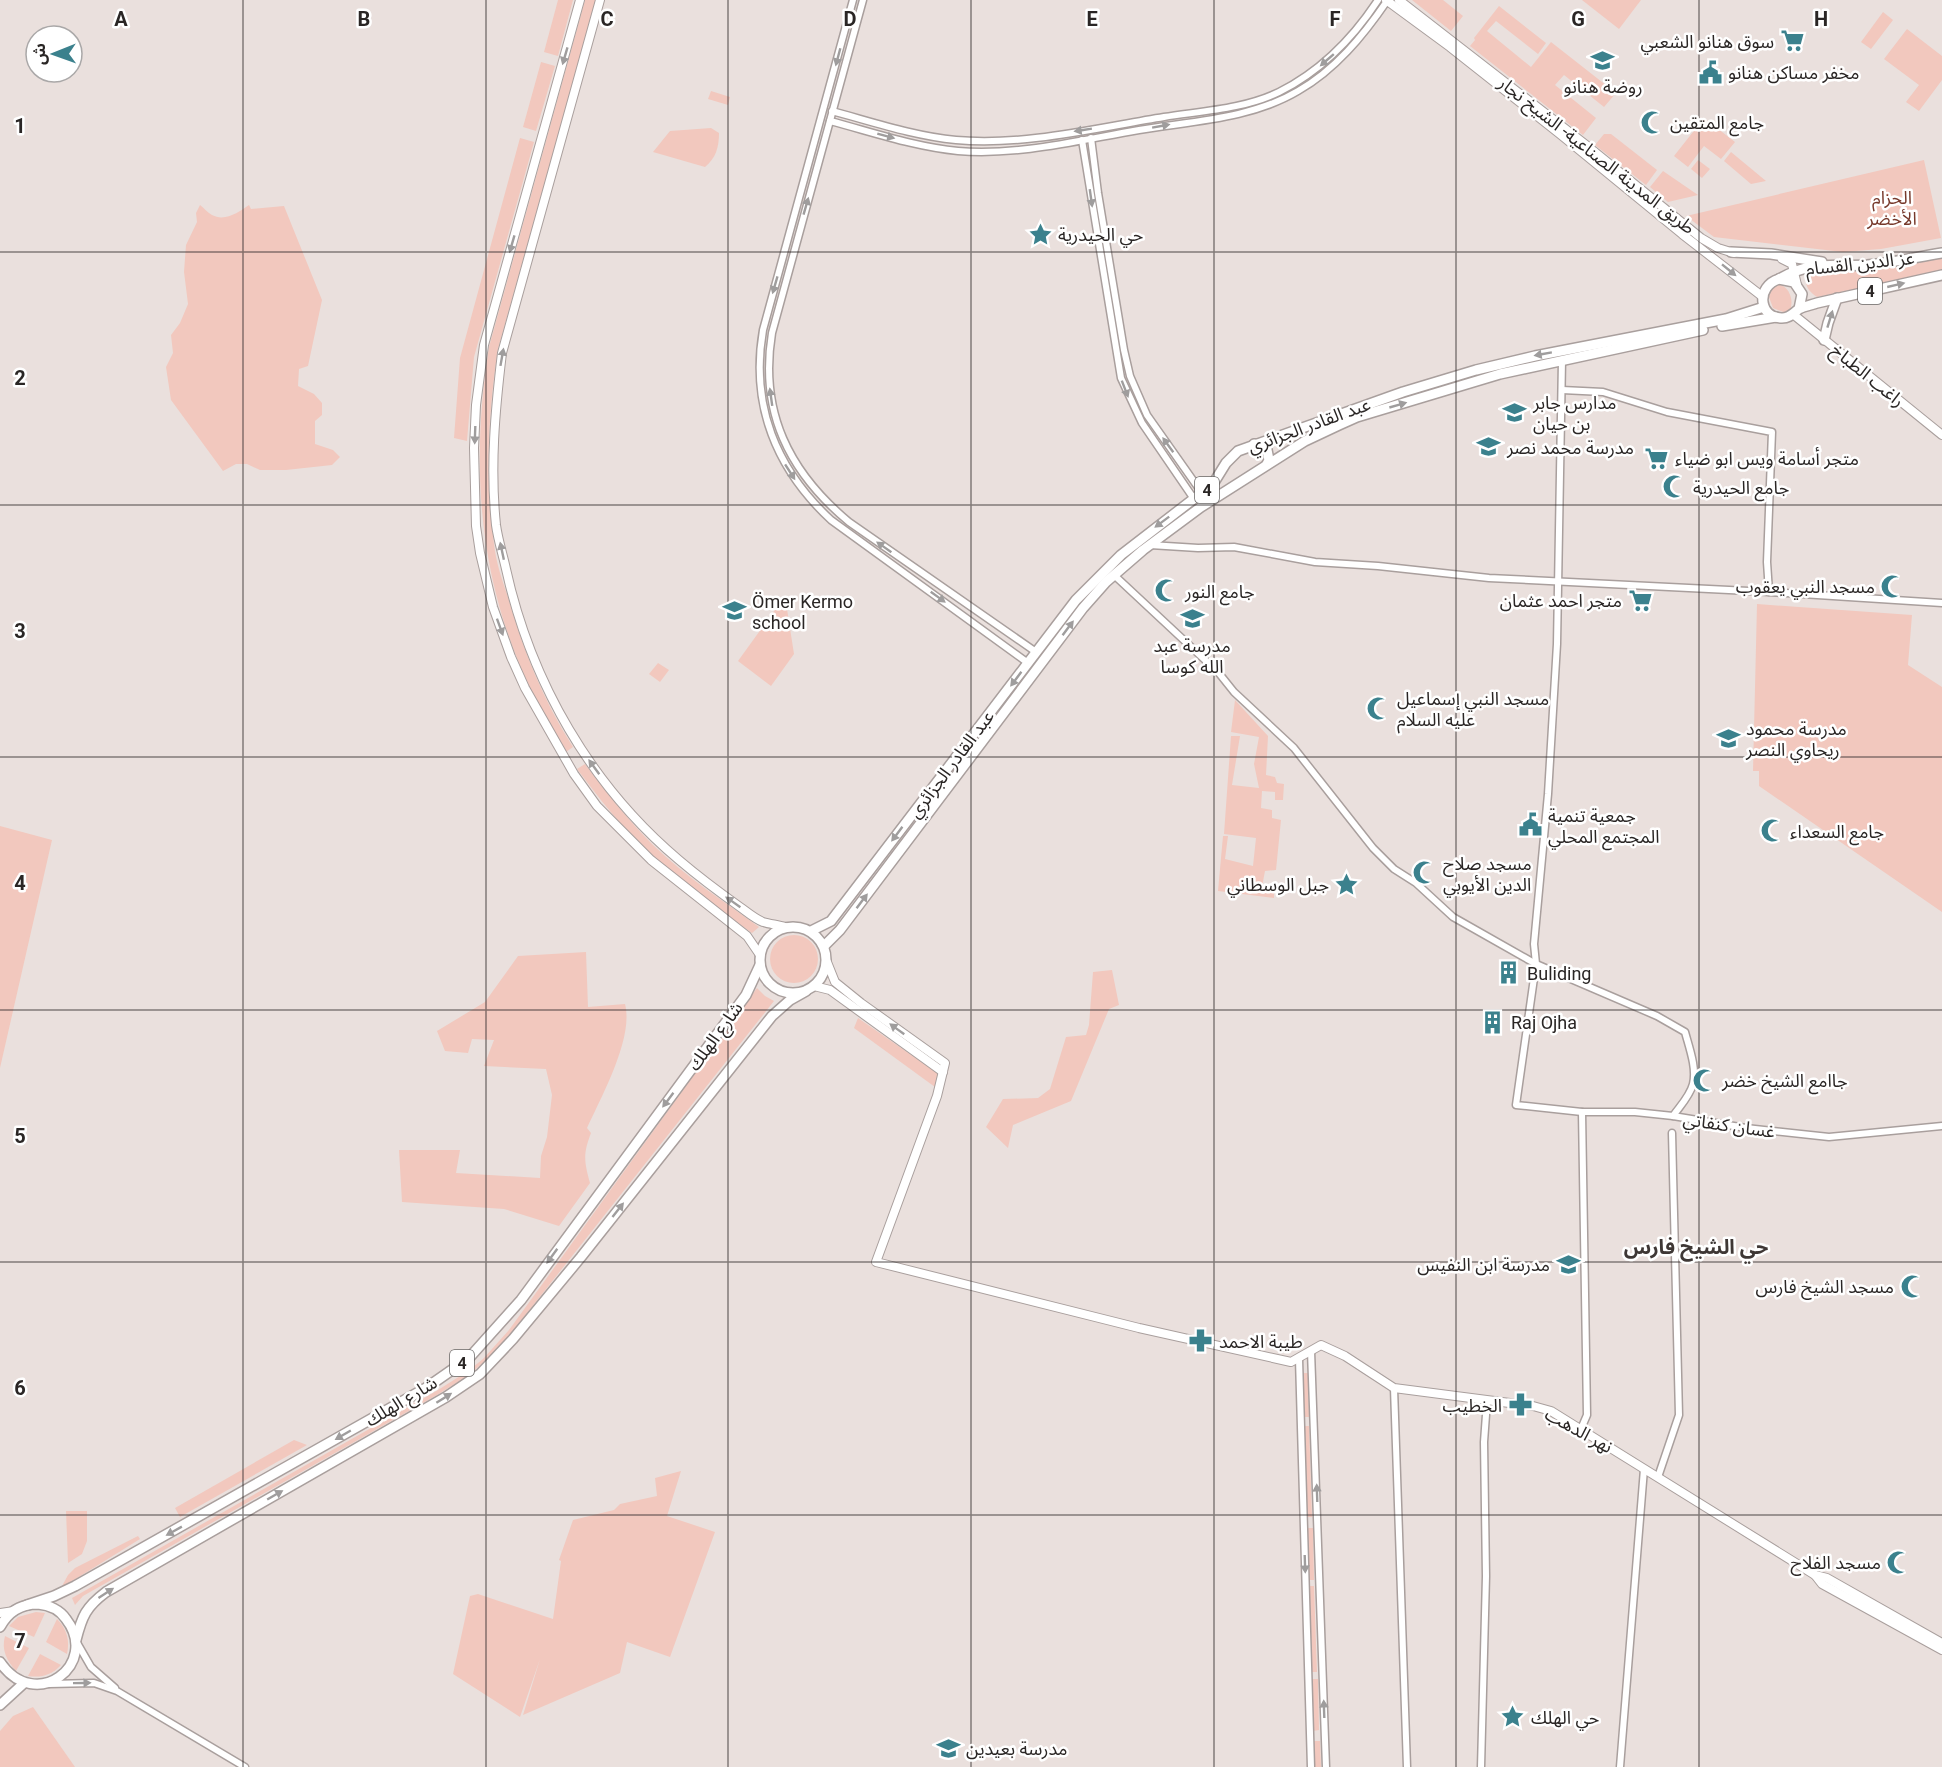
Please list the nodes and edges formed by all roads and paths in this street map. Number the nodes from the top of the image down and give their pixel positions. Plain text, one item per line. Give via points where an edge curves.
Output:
1 (580, 0) edge
2 (600, 0) edge
3 (853, 0) edge
4 (863, 0) edge
5 (1378, 0) edge
6 (1387, 0) edge
7 (1399, 0) edge
8 (1344, 49) junction
9 (1209, 110) junction
10 (832, 111) junction
11 (1210, 118) junction
12 (830, 121) junction
13 (1123, 124) junction
14 (1125, 132) junction
15 (1041, 136) junction
16 (1091, 138) junction
17 (1082, 140) junction
18 (1043, 146) junction
19 (1106, 242) junction
20 (1098, 244) junction
21 (785, 250) junction
22 (794, 252) junction
23 (1731, 252) junction
24 (1942, 253) edge
25 (1830, 264) junction
26 (1794, 271) junction
27 (1942, 275) edge
28 (1779, 279) junction
29 (1797, 285) junction
30 (1837, 298) junction
31 (1763, 302) junction
32 (1796, 312) junction
33 (1776, 317) junction
34 (1824, 340) junction
35 (1562, 360) junction
36 (1562, 390) junction
37 (1150, 420) junction
38 (1143, 425) junction
39 (1942, 435) edge
40 (1254, 444) junction
41 (1226, 463) junction
42 (1267, 464) junction
43 (1239, 482) junction
44 (1198, 496) junction
45 (1149, 545) junction
46 (1114, 575) junction
47 (1558, 581) junction
48 (1769, 592) junction
49 (1942, 603) edge
50 (1036, 652) junction
51 (1028, 663) junction
52 (785, 927) junction
53 (811, 931) junction
54 (824, 946) junction
55 (760, 960) junction
56 (826, 962) junction
57 (1536, 964) junction
58 (810, 988) junction
59 (943, 1072) junction
60 (1582, 1112) junction
61 (1673, 1116) junction
62 (1942, 1126) edge
63 (1672, 1134) dead end
64 (1311, 1351) junction
65 (1299, 1359) junction
66 (1394, 1388) junction
67 (1487, 1401) junction
68 (1301, 1419) junction
69 (1314, 1419) junction
70 (1581, 1429) junction
71 (1644, 1468) junction
72 (1658, 1477) junction
73 (1304, 1521) junction
74 (1317, 1521) junction
75 (1815, 1575) junction
76 (27, 1605) junction
77 (14, 1611) junction
78 (0, 1613) edge
79 (0, 1627) edge
80 (76, 1640) junction
81 (1942, 1643) edge
82 (1942, 1650) edge
83 (0, 1662) edge
84 (1323, 1673) junction
85 (1308, 1674) junction
86 (24, 1683) junction
87 (45, 1684) junction
88 (117, 1691) junction
89 (0, 1705) edge
90 (1325, 1734) junction
91 (1310, 1735) junction
92 (245, 1767) edge
93 (1311, 1767) edge
94 (1326, 1767) edge
95 (1407, 1767) edge
96 (1482, 1767) edge
97 (1620, 1767) edge

1 -> 55 main road via 484,345 474,448 480,553 511,657 574,774 597,806 643,853 747,936
52 -> 2 main road via 761,922 710,886 663,846 606,784 565,722 540,674 512,596 498,535 493,448 502,353
3 -> 21 street
4 - 10 street
5 - 8 street
6 - 8 street
6 -> 31 main road via 1560,134
7 - 23 main road, طريق المدينة الصناعية- الشيخ نجار via 1701,238
8 -> 9 street via 1279,92
8 - 11 street via 1308,85 1278,101
9 - 11 street
9 - 13 street
10 - 12 street
10 - 15 street via 941,138 996,142
14 -> 11 street
12 -> 18 street via 954,151 1000,152
22 -> 12 street
13 - 14 street
13 -> 15 street
14 - 16 street
15 - 18 street
16 - 17 street
16 - 19 street
17 - 18 street
17 -> 20 street
19 - 20 street
19 - 37 street via 1127,364
20 -> 38 street via 1121,378
21 - 22 street
21 -> 51 street via 760,356 765,414 783,462 803,492 831,520
50 -> 22 street via 849,522 821,497 794,462 773,408 769,365 772,333
23 - 25 highway via 1781,255
23 - 26 main road, طريق المدينة الصناعية- الشيخ نجار via 1787,260
24 - 25 highway, عز الدين القسام / 4 via 1876,264
25 - 26 highway, عز الدين القسام
26 - 28 highway, عز الدين القسام
26 - 29 main road
30 -> 27 highway, عز الدين القسام / 4
28 - 29 highway via 1789,279
28 - 31 highway via 1770,283
29 - 32 highway via 1802,294
30 - 32 highway, عز الدين القسام / 4
34 -> 30 highway
31 - 33 highway
31 -> 40 highway, عبد القادر الجزائري / 4 via 1726,319 1476,370
32 - 33 highway
32 - 34 main road, راغب الطباخ
33 - 35 highway, عبد القادر الجزائري / 4
34 - 39 main road, راغب الطباخ
35 - 36 street
42 -> 35 highway, عبد القادر الجزائري / 4 via 1357,417 1500,374
36 - 47 street
36 - 48 street via 1603,392 1667,412 1772,432
37 - 38 street
44 -> 37 street
38 - 44 street
40 - 41 highway, عبد القادر الجزائري / 4
40 - 42 highway via 1267,450
41 - 43 highway via 1228,475
41 - 44 highway, عبد القادر الجزائري / 4 via 1213,484
42 - 43 highway, عبد القادر الجزائري / 4
43 - 45 highway, عبد القادر الجزائري / 4
44 -> 50 highway, عبد القادر الجزائري / 4 via 1112,563 1076,600
45 - 46 highway, عبد القادر الجزائري / 4
45 - 47 street via 1234,547 1323,563
54 -> 46 highway, عبد القادر الجزائري / 4 via 1083,608
46 - 57 street via 1294,748 1394,869 1416,883 1453,917
47 - 48 street
47 - 57 street via 1549,784 1533,956
48 - 49 street
50 - 51 highway, عبد القادر الجزائري / 4
51 -> 53 highway, عبد القادر الجزائري / 4 via 831,921
52 - 53 highway
52 - 55 highway via 768,937
53 - 54 highway
54 - 56 highway
55 - 58 highway via 763,975 777,989 796,993
55 -> 76 highway, شارع الهلك / 4 via 751,986 736,1008 521,1300 469,1358 426,1388 85,1581
56 - 58 highway via 824,971
59 -> 56 main road via 945,1063 835,982
57 - 60 street, غسان كنفاتي via 1516,1105
57 - 61 street via 1685,1032 1694,1082
58 - 59 main road via 830,990
80 -> 58 highway, شارع الهلك / 4 via 85,1611 106,1592 480,1374 581,1257 772,1016
59 - 65 main road via 876,1262 1139,1328 1291,1362
60 - 61 street, غسان كنفاتي
60 - 70 street via 1587,1414
61 - 62 street, غسان كنفاتي via 1829,1137
63 - 72 street via 1679,1415
64 - 65 main road
64 - 66 main road, نهر الدهب via 1321,1345
64 - 69 street
65 - 68 street
66 - 67 main road, نهر الدهب
66 - 95 street
67 - 70 main road, نهر الدهب via 1551,1411
67 - 96 street
68 - 69 street
68 - 73 street
74 -> 69 street
70 - 71 main road, نهر الدهب
71 - 72 main road, نهر الدهب
71 - 97 street
72 - 75 main road, نهر الدهب
73 - 74 street
73 -> 85 street
74 - 84 street
75 - 81 main road, نهر الدهب via 1827,1578
75 - 82 main road, نهر الدهب via 1822,1584
76 - 77 highway, شارع الهلك
76 - 80 highway via 53,1608 72,1627
77 - 78 main road
77 - 79 highway
80 - 87 highway, شارع الهلك via 72,1663 56,1680
80 - 88 street via 91,1667
83 - 86 highway
84 - 85 street
90 -> 84 street
85 - 91 street
86 - 87 highway
86 - 89 highway
87 -> 88 street via 94,1683
88 - 92 street
90 - 91 street
90 - 94 street
91 - 93 street

